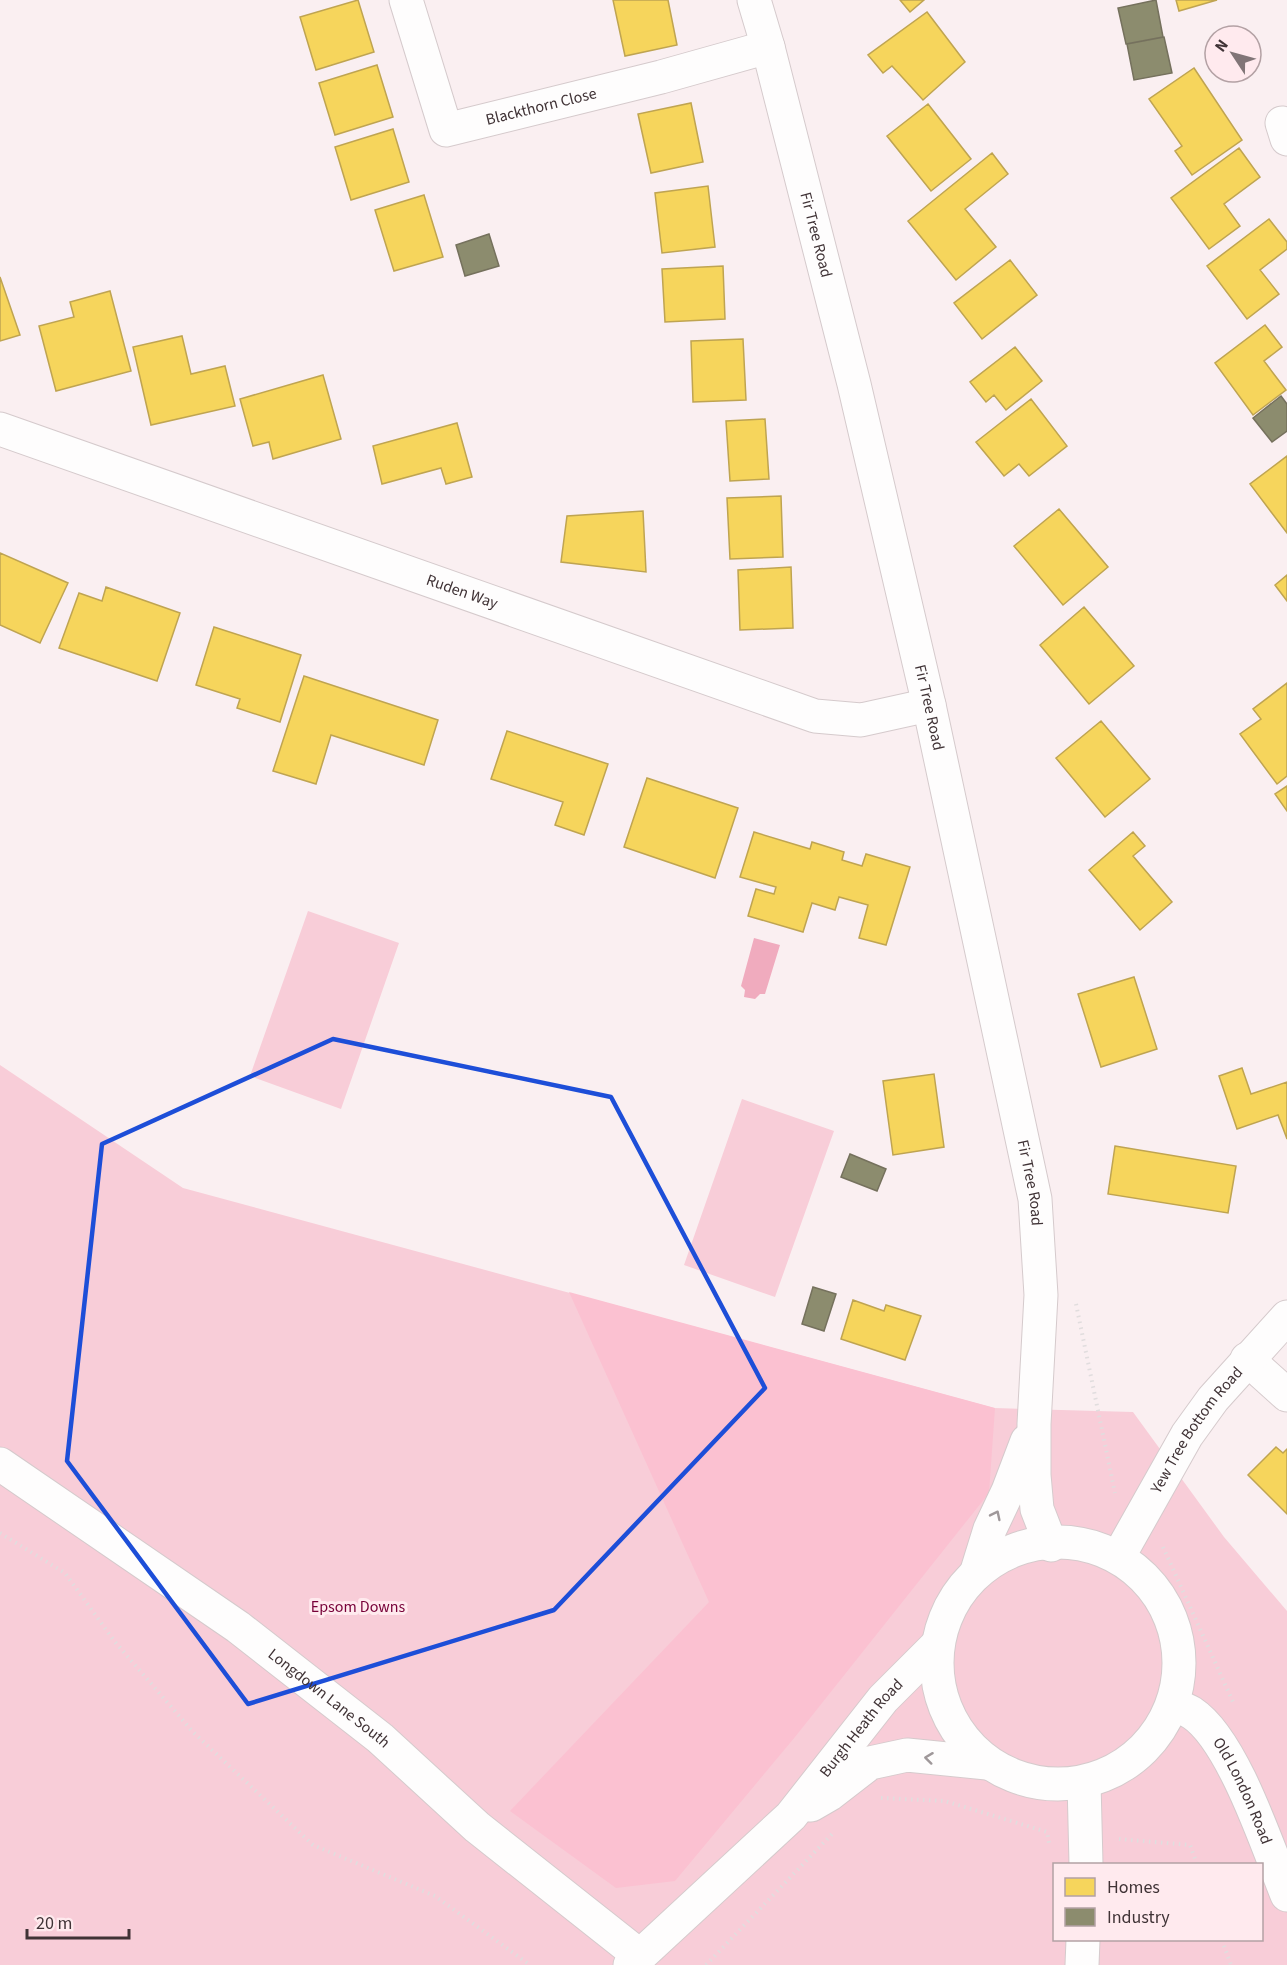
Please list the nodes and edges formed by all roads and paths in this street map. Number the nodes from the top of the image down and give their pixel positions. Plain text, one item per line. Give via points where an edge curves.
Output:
1 (406, 0) edge
2 (754, 0) edge
3 (768, 46) junction
4 (0, 429) edge
5 (929, 705) junction
6 (1287, 1317) edge
7 (1247, 1359) junction
8 (1287, 1395) edge
9 (1034, 1424) junction
10 (0, 1464) edge
11 (0, 1533) edge
12 (1051, 1545) junction
13 (1120, 1554) junction
14 (977, 1571) junction
15 (937, 1645) junction
16 (1176, 1705) junction
17 (987, 1763) junction
18 (1083, 1782) junction
19 (878, 1798) dead end
20 (791, 1816) junction
21 (835, 1831) dead end
22 (1047, 1832) junction
23 (1086, 1850) edge
24 (1051, 1851) dead end
25 (1197, 1863) edge
26 (1287, 1894) edge
27 (1083, 1941) edge
28 (1222, 1941) edge
29 (635, 1960) edge
30 (530, 1965) edge
31 (706, 1965) edge
32 (1082, 1965) edge
33 (1231, 1965) edge

1 - 3 main road, Blackthorn Close via 446,130
2 - 3 main road, Fir Tree Road
3 - 5 main road, Fir Tree Road via 854,384
4 - 5 main road, Ruden Way via 815,716 861,720
5 - 9 main road, Fir Tree Road via 1035,1198 1041,1295
6 - 7 main road, Yew Tree Bottom Road
7 - 8 main road
7 - 13 main road, Yew Tree Bottom Road via 1187,1435
9 - 12 main road, Fir Tree Road via 1036,1509
14 -> 9 main road, Fir Tree Road via 990,1529
10 - 29 main road, Longdown Lane South via 238,1627 380,1738 477,1827
11 - 30 path via 65,1574 115,1642 193,1732 313,1845 435,1896
12 - 13 main road via 1080,1542
12 - 14 main road via 998,1558
13 - 16 main road via 1150,1584 1168,1613 1180,1645
14 - 15 main road via 954,1599
15 - 17 main road via 943,1700 959,1732
15 - 20 main road, Burgh Heath Road via 883,1699
16 - 18 main road via 1145,1745 1105,1776
16 - 26 main road, Old London Road via 1194,1714 1219,1742 1239,1777
17 - 18 main road via 1032,1783
17 -> 20 main road, Burgh Heath Road via 907,1755 870,1763 830,1794
18 - 23 main road
19 - 22 path via 945,1801
20 - 29 main road, Burgh Heath Road
21 - 31 path
22 - 23 path
22 - 24 path
23 - 25 path via 1190,1845
27 - 32 main road
28 - 33 path

